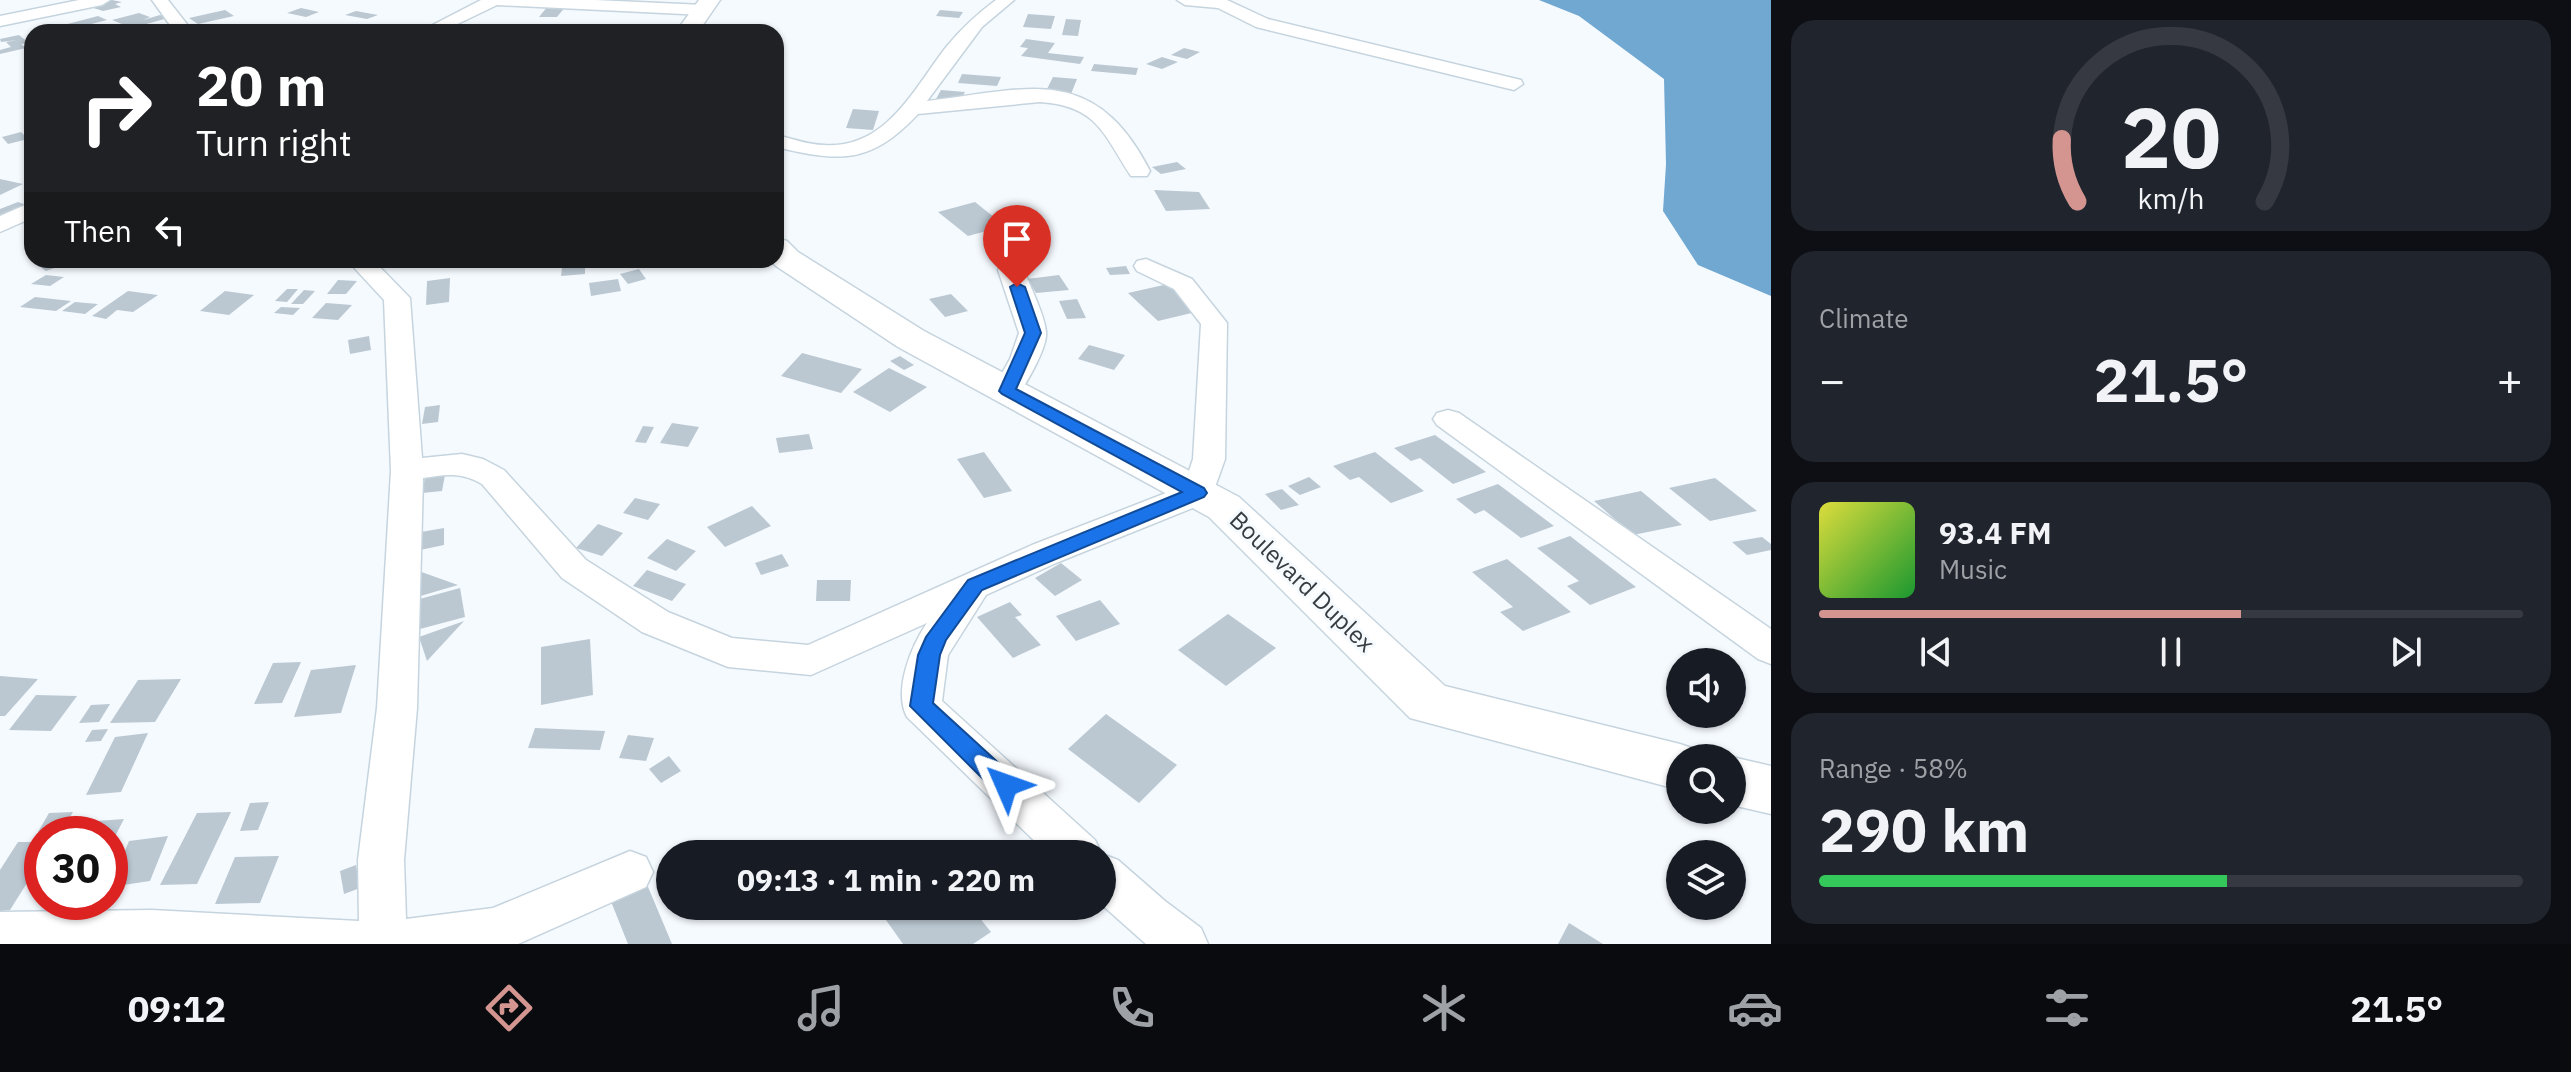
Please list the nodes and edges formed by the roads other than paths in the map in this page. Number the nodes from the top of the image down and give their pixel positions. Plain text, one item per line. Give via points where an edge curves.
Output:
1 (102, 0) edge
2 (160, 0) edge
3 (494, 0) edge
4 (1006, 0) edge
5 (1185, 0) edge
6 (707, 5) edge
7 (492, 19) dead end
8 (0, 21) edge
9 (178, 24) edge
10 (444, 24) edge
11 (693, 24) edge
12 (1514, 84) dead end
13 (912, 109) junction
14 (784, 144) edge
15 (1139, 171) dead end
16 (24, 193) edge
17 (0, 201) edge
18 (24, 213) edge
19 (0, 225) edge
20 (784, 256) edge
21 (1146, 266) dead end
22 (367, 268) edge
23 (1011, 270) dead end
24 (1007, 391) junction
25 (1448, 419) dead end
26 (407, 471) junction
27 (1198, 493) junction
28 (975, 585) junction
29 (1771, 649) edge
30 (1666, 763) edge
31 (1746, 784) edge
32 (1771, 790) edge
33 (1064, 840) edge
34 (630, 872) dead end
35 (1116, 888) edge
36 (0, 935) edge
37 (363, 944) edge
38 (383, 944) edge
39 (391, 944) edge
40 (1184, 944) edge

1 - 8 street
2 - 9 street
3 - 6 street
3 - 7 street
3 - 10 street
4 - 13 street via 979,18
5 - 12 street via 1221,3 1262,23
6 - 11 street
13 - 14 street via 893,133 859,149 805,152
13 - 15 street via 1026,97 1081,103 1100,116
16 - 17 street
18 - 19 street
20 - 24 street, Boulevard Duplex via 911,339
21 - 27 street via 1183,284 1214,323 1209,459
22 - 26 street via 397,298
23 - 24 street via 1033,333
24 - 27 street, Boulevard Duplex
25 - 29 street
26 - 28 street via 458,463 478,466 574,569 655,622 728,652 811,660
26 - 38 street via 397,708 381,860
27 - 28 street
27 - 30 street, Boulevard Duplex via 1224,507 1429,703
28 - 33 street via 937,637 921,706
31 - 32 street
34 - 39 street via 494,931
35 - 40 street
36 - 37 street via 152,933

